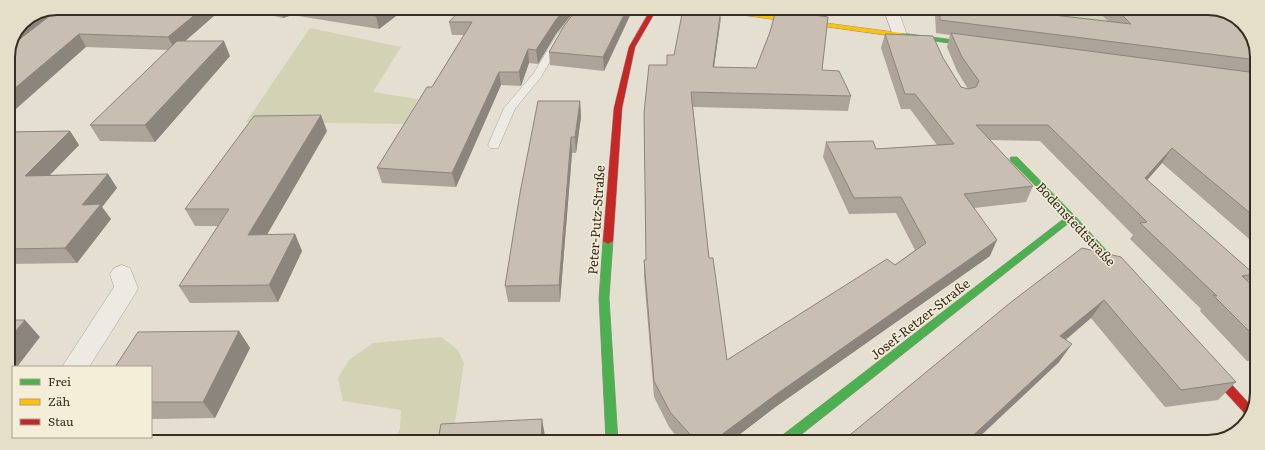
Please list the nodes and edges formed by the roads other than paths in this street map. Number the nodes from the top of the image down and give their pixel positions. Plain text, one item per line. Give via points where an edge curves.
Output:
1 (577, 15) edge
2 (651, 15) edge
3 (748, 15) edge
4 (893, 15) edge
5 (1061, 15) edge
6 (1070, 25) edge
7 (899, 35) junction
8 (985, 46) edge
9 (494, 145) dead end
10 (1014, 159) dead end
11 (1071, 217) junction
12 (122, 274) dead end
13 (1130, 282) edge
14 (1203, 361) edge
15 (76, 366) edge
16 (1247, 409) edge
17 (612, 435) edge
18 (792, 435) edge

1 - 9 lane via 560,37 537,75 510,108
2 - 17 street, Peter-Putz-Straße via 632,47 618,108 604,298
3 - 7 street
4 - 7 street
5 - 6 lane
7 - 8 street via 940,48
10 - 11 street, Bodenstedtstraße
11 - 13 street, Bodenstedtstraße
11 - 18 street, Josef-Retzer-Straße
12 - 15 street via 126,288
14 - 16 street

